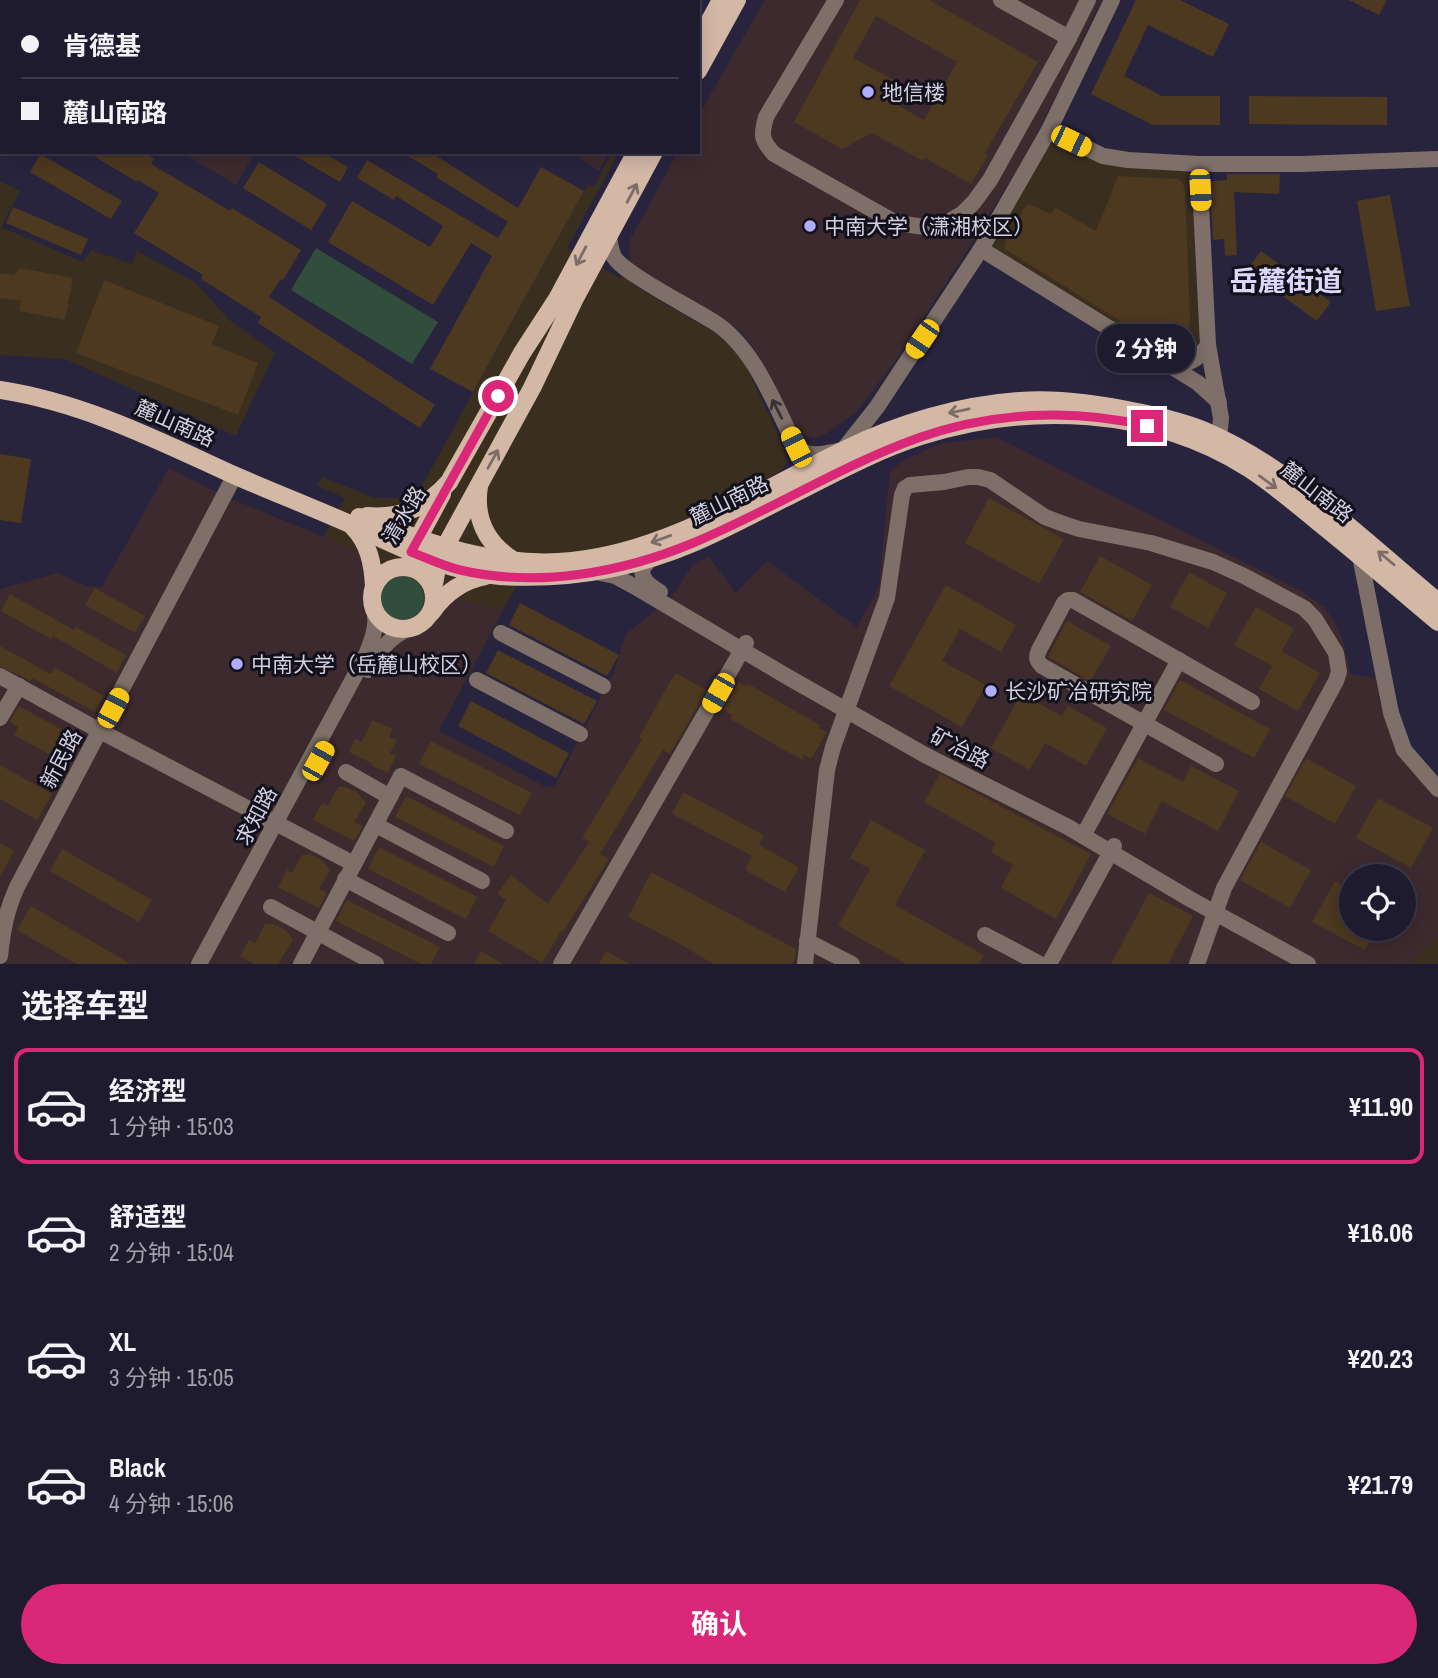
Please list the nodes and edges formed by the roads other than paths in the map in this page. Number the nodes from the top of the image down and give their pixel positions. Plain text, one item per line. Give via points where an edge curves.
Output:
1 (722, 0) edge
2 (737, 0) edge
3 (836, 0) edge
4 (1001, 0) edge
5 (1088, 0) edge
6 (1112, 0) edge
7 (700, 38) edge
8 (1069, 38) junction
9 (700, 67) edge
10 (1049, 130) junction
11 (635, 154) edge
12 (653, 154) edge
13 (1438, 159) edge
14 (1199, 164) junction
15 (609, 237) junction
16 (981, 250) junction
17 (1208, 345) junction
18 (1170, 366) junction
19 (0, 383) edge
20 (0, 390) edge
21 (1219, 402) junction
22 (877, 407) junction
23 (893, 429) junction
24 (1214, 442) junction
25 (843, 450) junction
26 (235, 475) junction
27 (449, 482) junction
28 (480, 483) junction
29 (351, 519) junction
30 (1353, 530) junction
31 (414, 545) junction
32 (441, 555) junction
33 (1360, 556) junction
34 (650, 559) junction
35 (513, 561) junction
36 (394, 568) junction
37 (594, 571) junction
38 (496, 576) junction
39 (374, 587) junction
40 (433, 589) junction
41 (1438, 602) edge
42 (374, 610) junction
43 (430, 614) junction
44 (1438, 622) edge
45 (410, 628) junction
46 (501, 633) dead end
47 (745, 647) junction
48 (1179, 660) junction
49 (0, 676) edge
50 (477, 680) dead end
51 (19, 686) junction
52 (603, 686) dead end
53 (1252, 702) dead end
54 (847, 706) junction
55 (0, 718) edge
56 (1144, 723) junction
57 (100, 731) junction
58 (580, 734) dead end
59 (1216, 764) dead end
60 (346, 772) dead end
61 (1438, 789) edge
62 (390, 797) junction
63 (279, 825) junction
64 (376, 825) junction
65 (506, 831) dead end
66 (1084, 832) junction
67 (1112, 849) junction
68 (354, 864) junction
69 (345, 880) junction
70 (482, 881) dead end
71 (271, 907) dead end
72 (1217, 910) junction
73 (318, 932) junction
74 (448, 933) dead end
75 (985, 935) dead end
76 (807, 941) junction
77 (0, 957) edge
78 (1029, 961) edge
79 (199, 964) edge
80 (208, 964) edge
81 (301, 964) edge
82 (376, 964) edge
83 (561, 964) edge
84 (805, 964) edge
85 (852, 964) edge
86 (1049, 964) edge
87 (1197, 964) edge
88 (1308, 964) edge
89 (1321, 964) edge

1 - 7 main road
2 - 9 main road
3 - 8 street via 766,117 764,144 896,223 925,227 946,223 974,202
4 - 8 street
5 - 8 street
6 - 10 street
10 - 14 street via 1115,159
10 - 16 street
11 -> 27 main road, 清水路 via 558,299
15 -> 12 main road
13 - 14 street
14 - 17 street
25 -> 15 street via 802,453 759,373 732,335 623,266 615,259
28 -> 15 main road
16 - 18 street
16 - 22 street
17 - 18 street via 1194,361
17 - 21 street
18 - 21 street
19 - 29 main road, 麓山南路 via 53,392 130,416
20 - 26 main road, 麓山南路 via 101,416
21 - 24 street via 1220,429
22 - 23 street via 878,425
22 - 25 street
24 -> 23 main road, 麓山南路 via 1204,430 1113,407 1068,401 1020,401 961,410
23 - 25 main road, 麓山南路
24 - 30 main road, 麓山南路 via 1260,458
24 -> 33 main road, 麓山南路
24 - 34 main road, 麓山南路 via 1090,417 1003,417 920,437 879,453
25 -> 35 main road, 麓山南路 via 732,508 643,546 570,562
26 - 29 main road, 麓山南路
26 - 57 street, 新民路
27 - 29 main road via 429,501 403,514
27 - 31 main road, 清水路
28 - 32 main road
28 - 35 main road via 477,500 484,529 491,542
29 - 31 main road, 麓山南路
29 - 39 main road via 367,548
30 - 33 street
41 -> 30 main road, 麓山南路
31 - 32 main road, 麓山南路
31 - 36 main road, 清水路
32 - 35 main road, 麓山南路
32 - 38 main road, 麓山南路 via 458,569
32 - 40 main road
33 - 44 main road, 麓山南路
33 - 61 street via 1391,713 1404,750
34 - 37 main road, 麓山南路
34 - 47 street, 矿冶路 via 642,569 645,582
36 - 39 main road
36 - 40 main road via 408,567 421,573
37 - 38 main road, 麓山南路 via 539,578
37 - 47 street, 矿冶路 via 615,576
38 - 43 main road via 465,582
39 - 42 main road
40 - 43 main road
42 - 45 main road via 389,626
42 - 63 street, 求知路 via 374,634 366,655
43 - 45 main road
45 - 63 street, 求知路 via 377,654
46 - 52 street
47 - 54 street, 矿冶路
47 - 83 street
48 - 53 street
48 - 56 street
48 - 56 street via 1073,600 1064,603 1037,662
49 - 51 street
50 - 58 street
51 - 55 street
51 - 57 street
54 - 66 street, 矿冶路 via 925,755
54 - 72 street via 887,598 901,503 910,485 968,477 990,480 1045,517 1213,562 1286,597 1315,619 1336,653 1339,673 1224,888
54 - 76 street via 827,770
56 - 59 street
56 - 66 street
57 - 63 street
57 - 77 street, 新民路 via 16,887 7,908
60 - 62 street
62 - 64 street
62 - 65 street via 401,776
63 - 68 street
63 - 79 street, 求知路
63 - 80 street, 求知路
64 - 68 street
64 - 70 street
66 - 67 street, 矿冶路
67 - 72 street, 矿冶路
67 - 86 street
68 - 69 street
69 - 73 street
69 - 74 street
71 - 73 street
72 - 87 street
72 - 88 street, 矿冶路
72 - 89 street, 矿冶路
73 - 81 street
73 - 82 street
75 - 78 street
76 - 84 street
76 - 85 street

